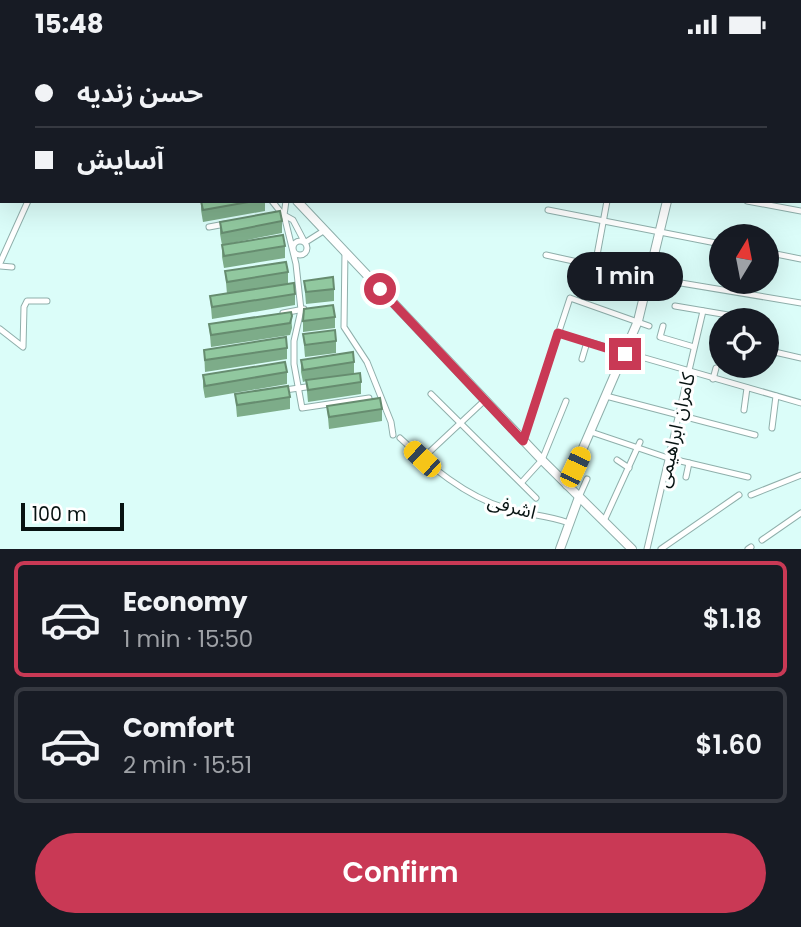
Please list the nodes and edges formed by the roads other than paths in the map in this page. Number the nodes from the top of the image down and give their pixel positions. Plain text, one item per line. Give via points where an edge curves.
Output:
1 (27, 203) edge
2 (274, 203) edge
3 (286, 203) edge
4 (300, 203) edge
5 (607, 203) edge
6 (667, 203) edge
7 (758, 203) edge
8 (548, 210) dead end
9 (801, 211) edge
10 (284, 215) junction
11 (271, 217) edge
12 (603, 221) junction
13 (234, 223) edge
14 (209, 227) dead end
15 (325, 230) junction
16 (660, 233) junction
17 (289, 237) junction
18 (276, 240) edge
19 (305, 242) junction
20 (709, 242) edge
21 (293, 249) junction
22 (345, 251) junction
23 (546, 255) dead end
24 (779, 255) edge
25 (801, 259) edge
26 (296, 264) junction
27 (0, 265) edge
28 (283, 266) edge
29 (595, 266) junction
30 (12, 267) dead end
31 (651, 278) junction
32 (298, 288) junction
33 (286, 289) edge
34 (47, 301) dead end
35 (801, 303) edge
36 (675, 306) dead end
37 (310, 309) edge
38 (301, 310) junction
39 (703, 311) junction
40 (709, 312) edge
41 (276, 314) edge
42 (638, 321) junction
43 (649, 326) dead end
44 (663, 326) dead end
45 (0, 329) edge
46 (558, 333) junction
47 (305, 339) edge
48 (294, 341) junction
49 (282, 342) edge
50 (587, 342) junction
51 (694, 347) junction
52 (779, 353) edge
53 (625, 354) junction
54 (801, 358) edge
55 (582, 359) dead end
56 (307, 362) edge
57 (294, 364) junction
58 (281, 365) edge
59 (689, 372) junction
60 (713, 379) joint
61 (324, 384) edge
62 (298, 388) junction
63 (747, 388) junction
64 (273, 392) edge
65 (431, 394) dead end
66 (606, 396) junction
67 (776, 396) junction
68 (369, 398) edge
69 (485, 400) junction
70 (566, 401) dead end
71 (801, 403) edge
72 (744, 409) dead end
73 (679, 415) junction
74 (460, 425) junction
75 (772, 428) dead end
76 (591, 432) junction
77 (393, 435) dead end
78 (755, 435) dead end
79 (400, 438) dead end
80 (523, 441) junction
81 (639, 445) junction
82 (668, 458) junction
83 (422, 459) junction
84 (542, 460) junction
85 (617, 460) dead end
86 (689, 463) junction
87 (629, 468) junction
88 (801, 475) edge
89 (748, 477) dead end
90 (686, 478) dead end
91 (587, 479) dead end
92 (522, 482) junction
93 (567, 485) junction
94 (739, 495) dead end
95 (751, 495) dead end
96 (579, 497) junction
97 (536, 498) dead end
98 (801, 513) edge
99 (604, 521) junction
100 (569, 523) junction
101 (762, 540) dead end
102 (560, 549) edge
103 (632, 549) edge
104 (647, 549) edge
105 (662, 549) edge

1 - 27 street
2 - 10 street
3 - 10 street
4 - 15 street
5 - 12 street
6 - 16 street
7 - 9 street
8 - 12 street
10 - 11 street
10 - 17 street
10 - 19 street via 293,220
12 - 16 street
12 - 29 street
13 - 14 street
15 - 19 street
15 - 22 street
16 - 20 street
16 - 31 street
17 - 18 street
17 - 21 street
19 - 21 street via 297,241
19 - 21 street via 305,254 298,255
21 - 26 street
22 - 69 street
22 - 77 street via 344,327 367,362
23 - 29 street
24 - 25 street
26 - 28 street
26 - 32 street
27 - 30 street
29 - 31 street
31 - 35 street
31 - 42 street
32 - 33 street
32 - 38 street
34 - 45 street via 27,301 23,347
36 - 39 street
37 - 38 street
38 - 41 street
38 - 48 street
39 - 40 street
39 - 51 street, کامران ابراهیمی
42 - 43 street
42 - 46 street via 570,297
42 - 53 street
44 - 51 street via 660,337
46 - 50 street
46 - 80 street
47 - 48 street
48 - 49 street
48 - 57 street
50 - 53 street
50 - 55 street
51 - 59 street, کامران ابراهیمی
52 - 54 street
53 - 59 street
53 - 66 street
56 - 57 street
57 - 58 street
57 - 62 street
59 - 60 street
59 - 73 street, کامران ابراهیمی
60 - 63 street
61 - 62 street
62 - 64 street
62 - 68 street via 302,408
63 - 67 street
63 - 72 street
65 - 74 street
66 - 73 street
66 - 76 street
67 - 71 street
67 - 75 street
69 - 74 street
69 - 80 street
70 - 84 street
73 - 78 street
73 - 82 street, کامران ابراهیمی
74 - 83 street
74 - 92 street
76 - 81 street
76 - 93 street
79 - 83 street, اشرفی
80 - 84 street
81 - 82 street
81 - 87 street
82 - 86 street
82 - 104 street, کامران ابراهیمی
83 - 100 street, اشرفی via 494,504
84 - 92 street
84 - 93 street
85 - 87 street
86 - 89 street
86 - 90 street
87 - 99 street
88 - 95 street
91 - 96 street
92 - 97 street
93 - 96 street
94 - 105 street
96 - 99 street
96 - 100 street
98 - 101 street
99 - 103 street
100 - 102 street

